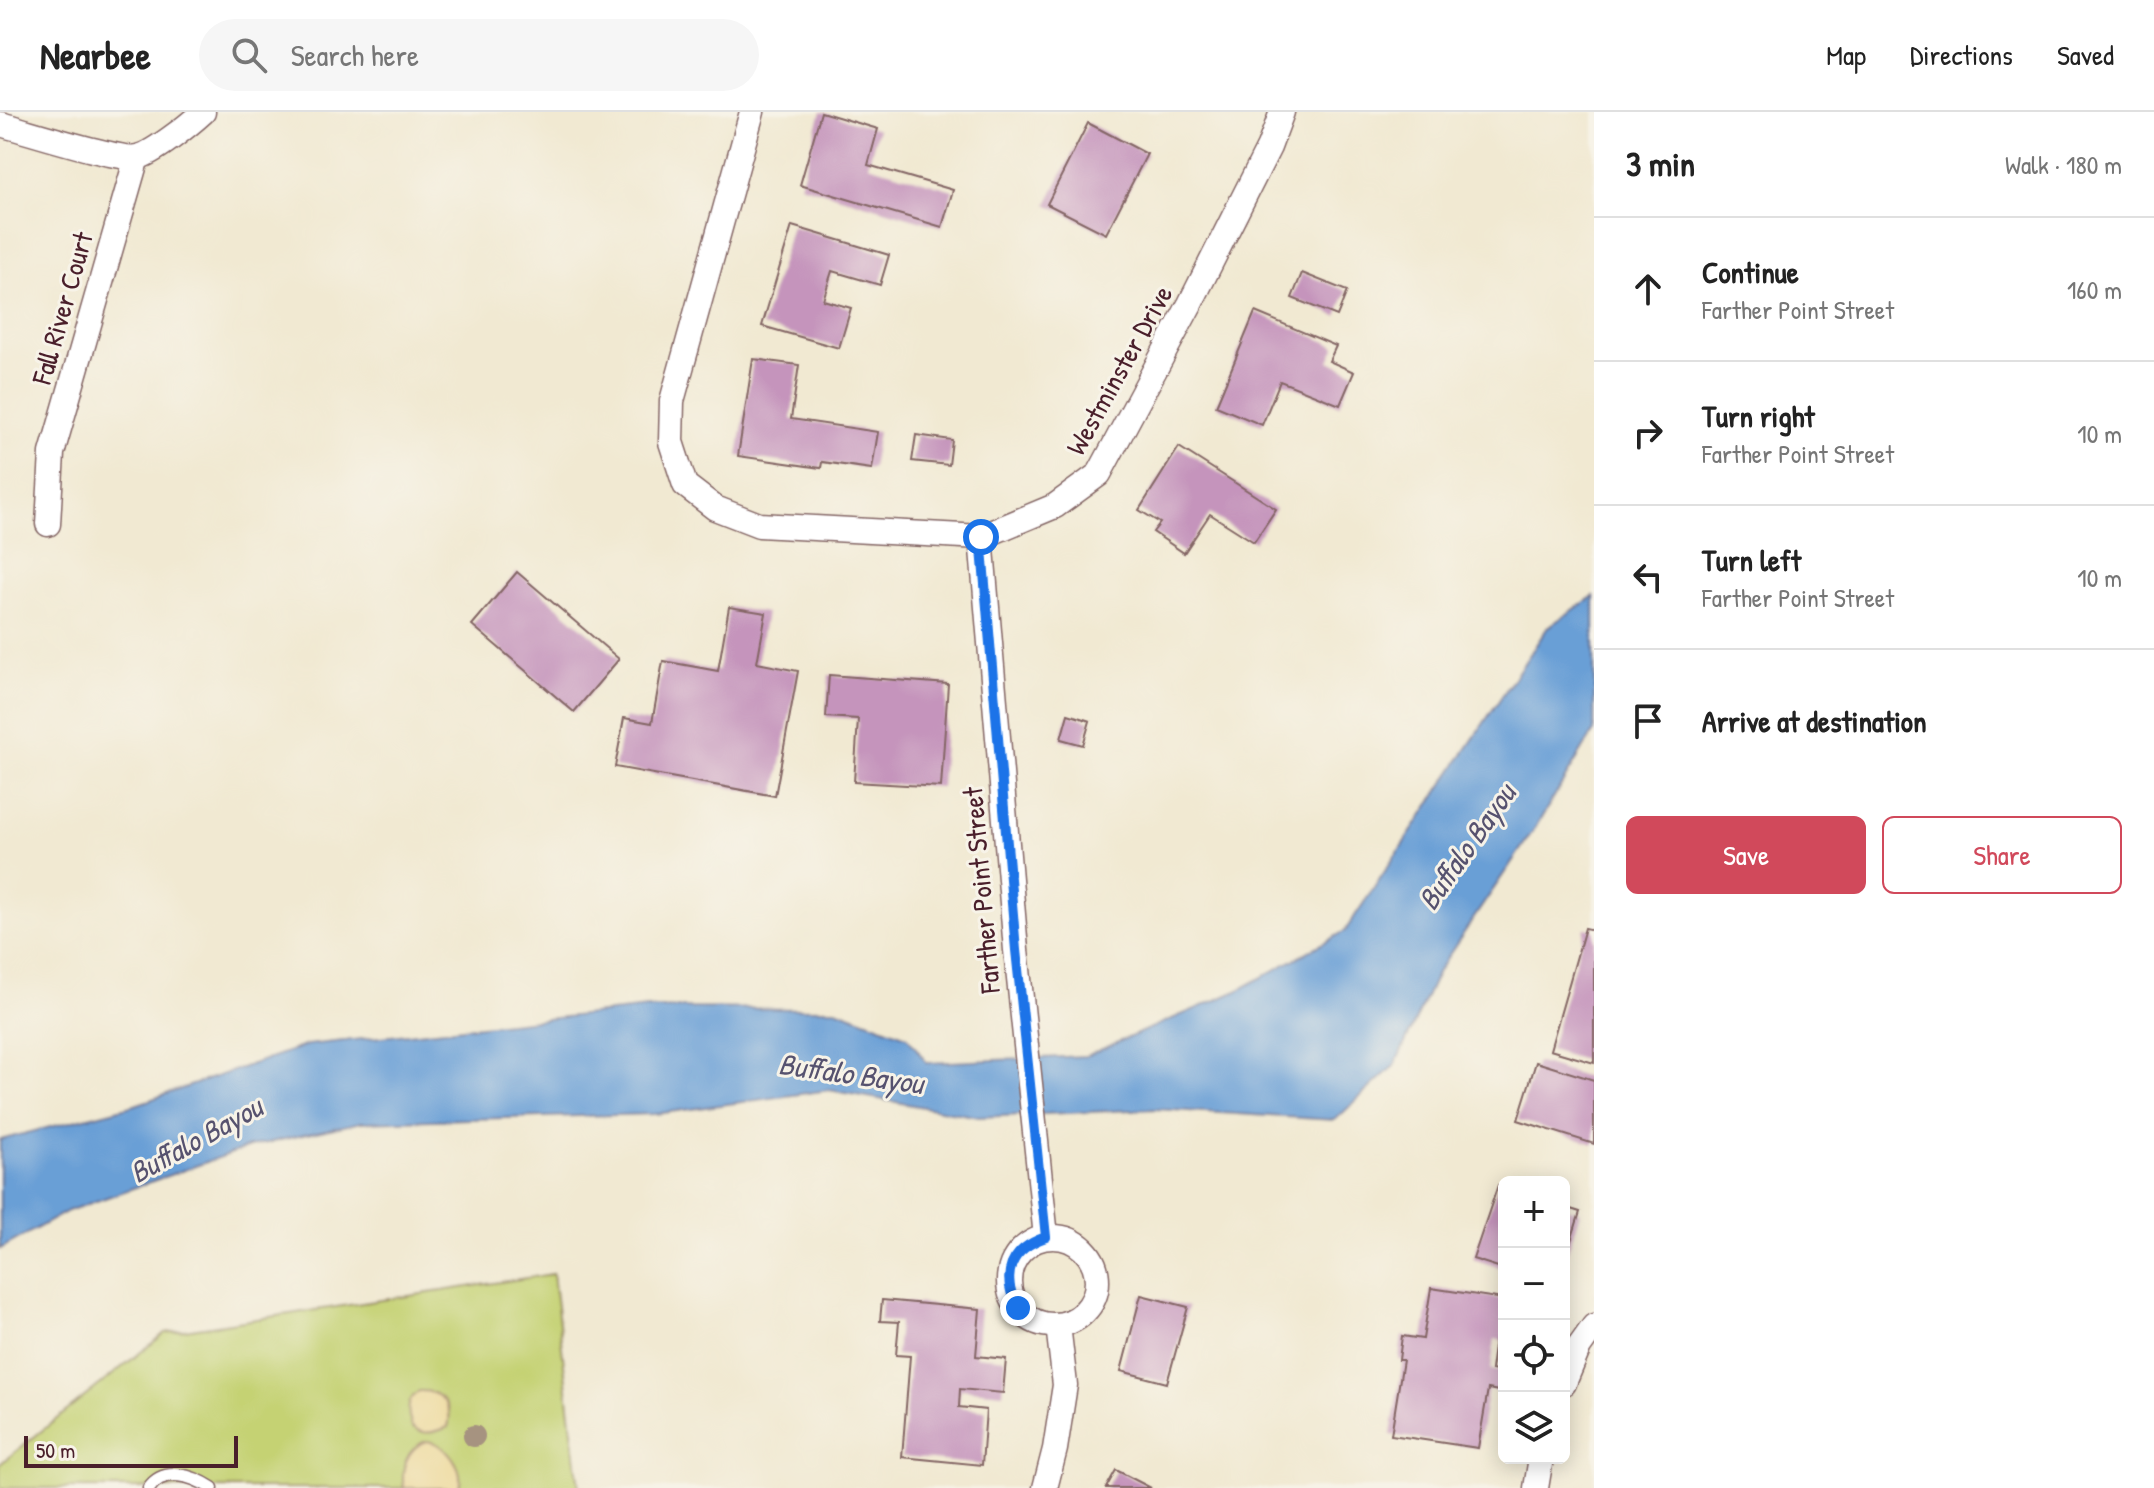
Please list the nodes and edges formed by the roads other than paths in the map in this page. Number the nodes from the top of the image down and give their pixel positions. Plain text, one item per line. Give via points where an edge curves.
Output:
1 (203, 112) edge
2 (752, 112) edge
3 (1282, 112) edge
4 (0, 124) edge
5 (137, 157) junction
6 (48, 524) dead end
7 (981, 537) junction
8 (1046, 1237) junction
9 (1058, 1325) junction
10 (1594, 1326) edge
11 (1570, 1369) edge
12 (1540, 1464) edge
13 (149, 1488) edge
14 (212, 1488) edge
15 (1045, 1488) edge
16 (1536, 1488) edge

1 - 5 street via 182,132
2 - 7 street, Westminster Drive via 672,401 671,442 685,485 715,508 759,525
3 - 7 street, Westminster Drive via 1205,275 1099,474 1055,506
4 - 5 street
5 - 6 street, Fall River Court via 52,453
7 - 8 street, Farther Point Street
8 - 9 street via 1019,1251 1008,1279 1018,1308 1043,1324
8 - 9 street via 1060,1237 1085,1250 1097,1275 1092,1302 1072,1321
9 - 15 street via 1065,1385
10 - 11 street
12 - 16 street
13 - 14 lane via 163,1476 175,1475 190,1476

